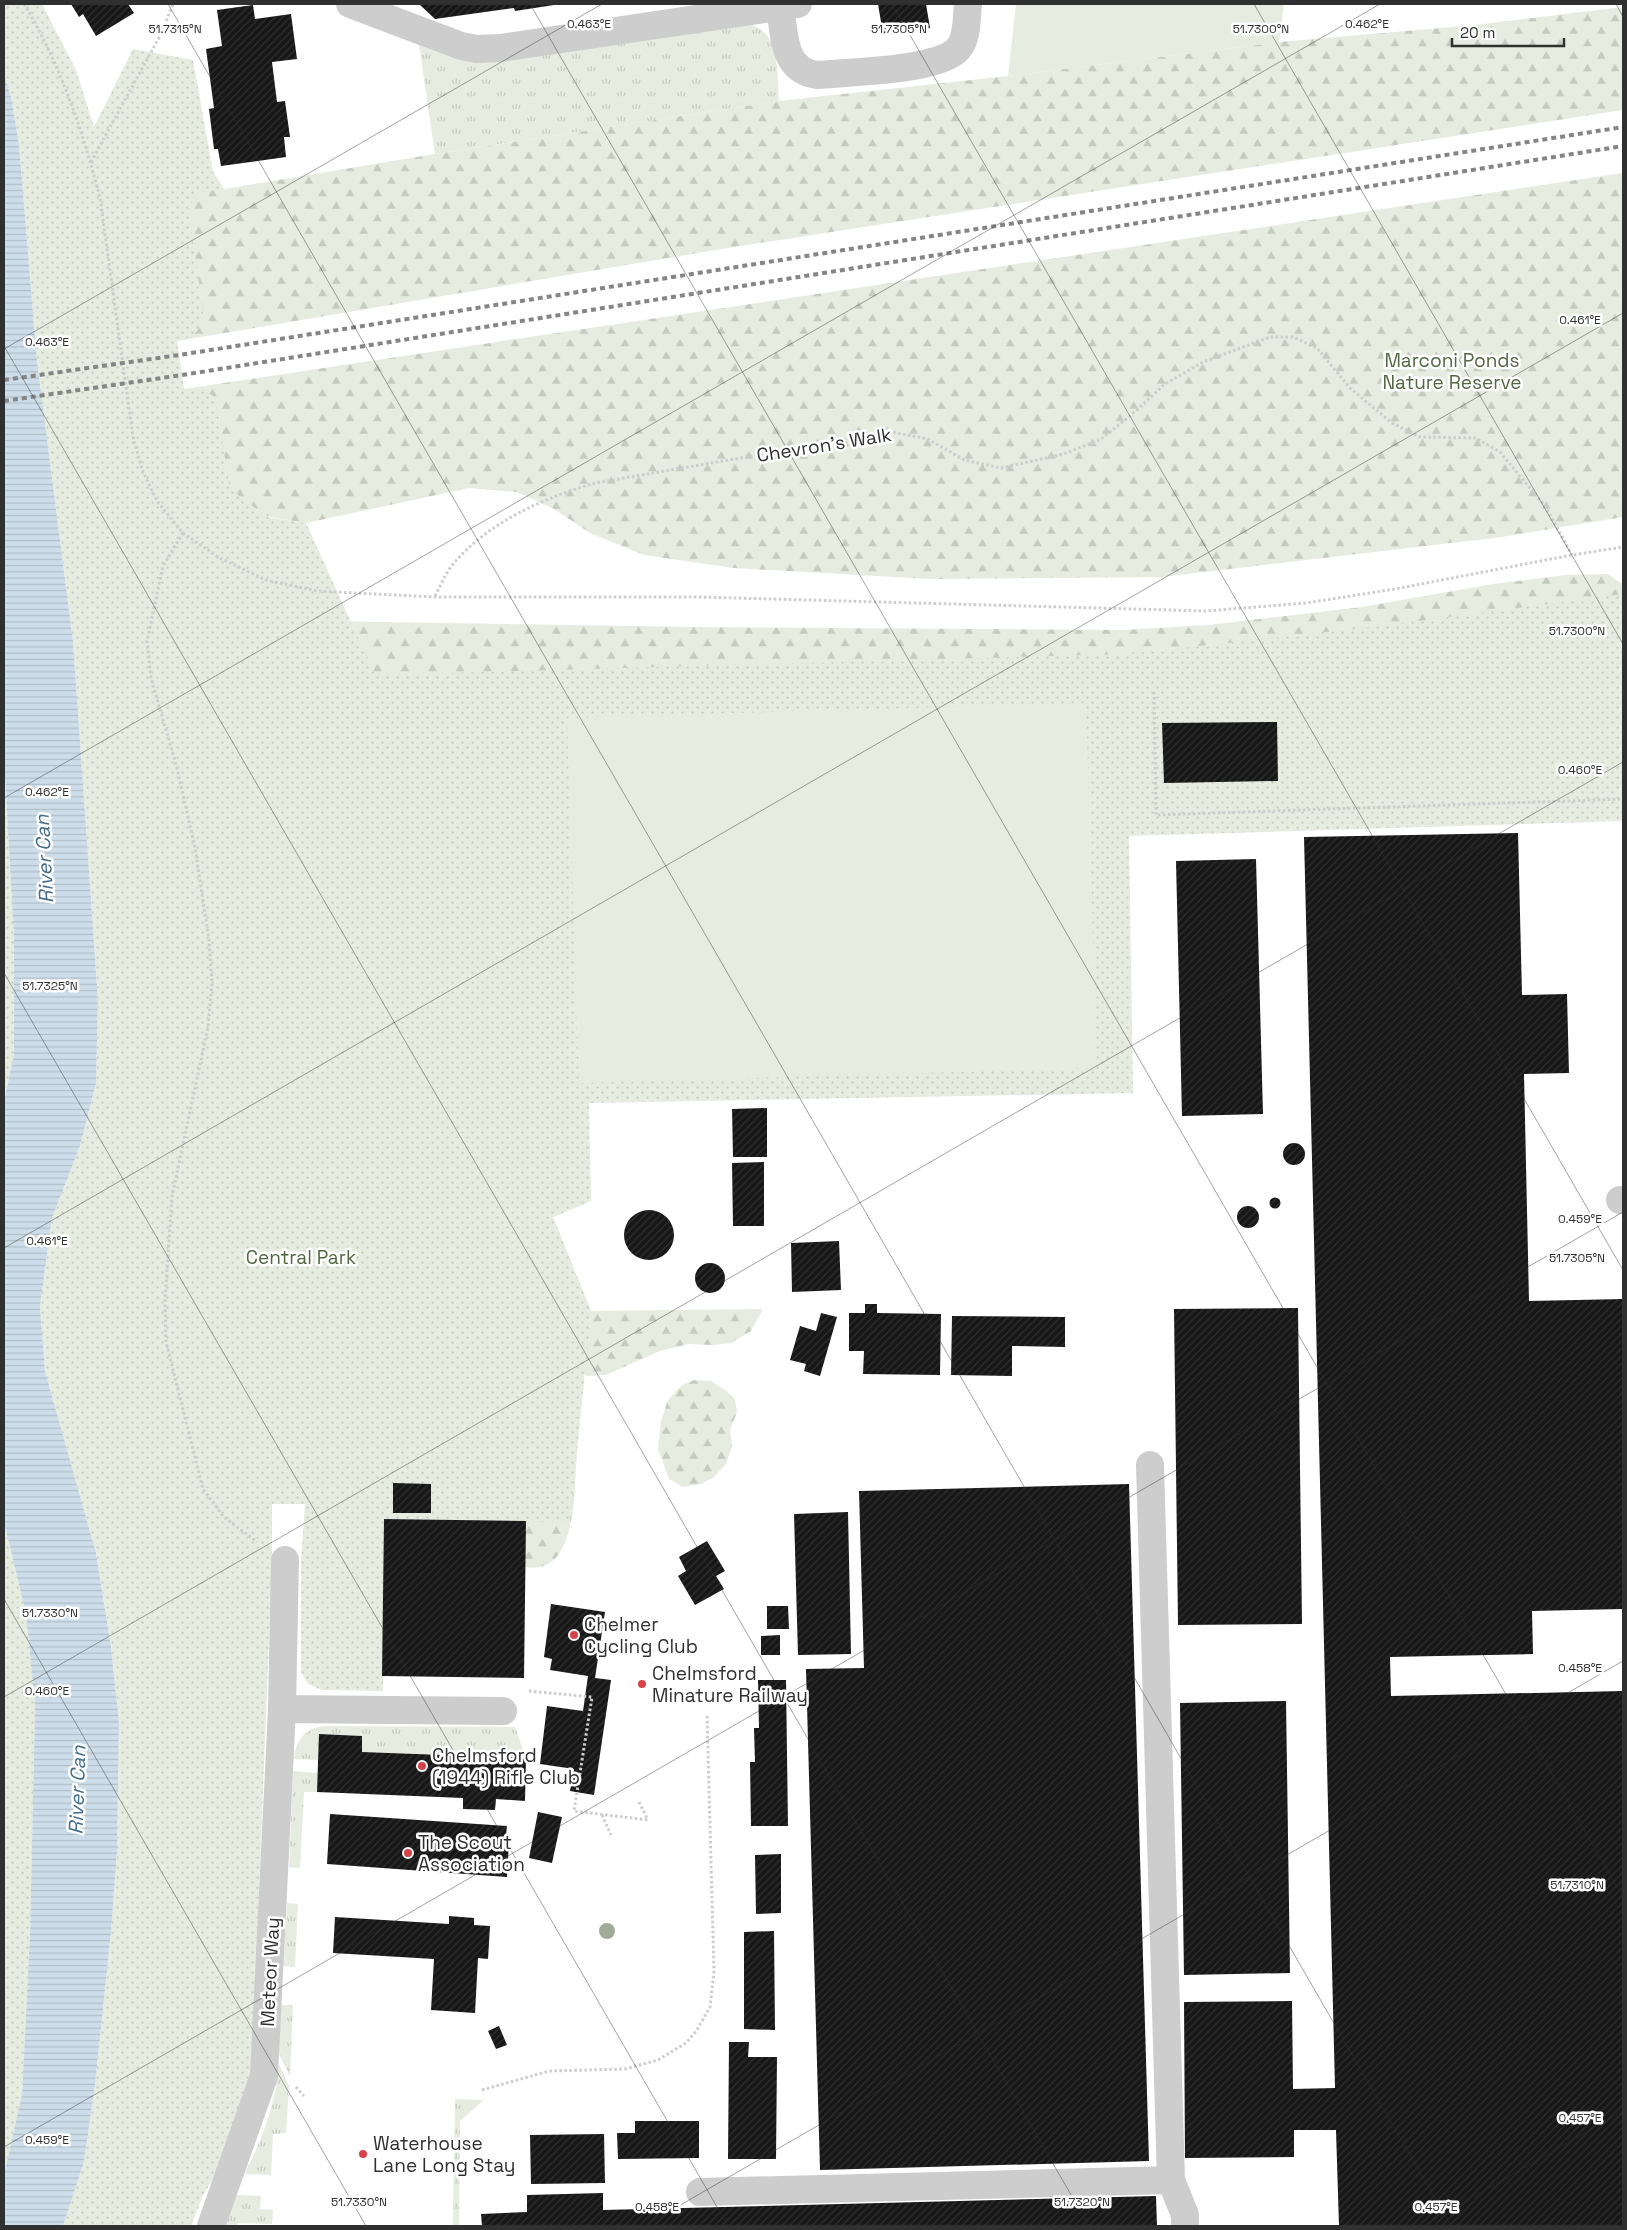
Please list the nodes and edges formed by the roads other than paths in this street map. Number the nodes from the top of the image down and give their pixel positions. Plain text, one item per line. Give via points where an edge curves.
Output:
1 (350, 4) edge
2 (789, 5) edge
3 (968, 5) edge
4 (1150, 1465) dead end
5 (285, 1560) road end
6 (282, 1709) junction
7 (503, 1711) dead end
8 (1170, 2180) junction
9 (700, 2192) dead end
10 (211, 2226) edge
11 (1185, 2226) edge

1 - 2 street via 448,42 477,49
2 - 3 street via 787,49 791,60 798,68 817,74 926,64 945,59 958,49 964,38
4 - 8 street
5 - 6 street, Meteor Way
6 - 7 street
6 - 10 street, Meteor Way via 264,2076
8 - 9 street
8 - 11 street via 1185,2215

